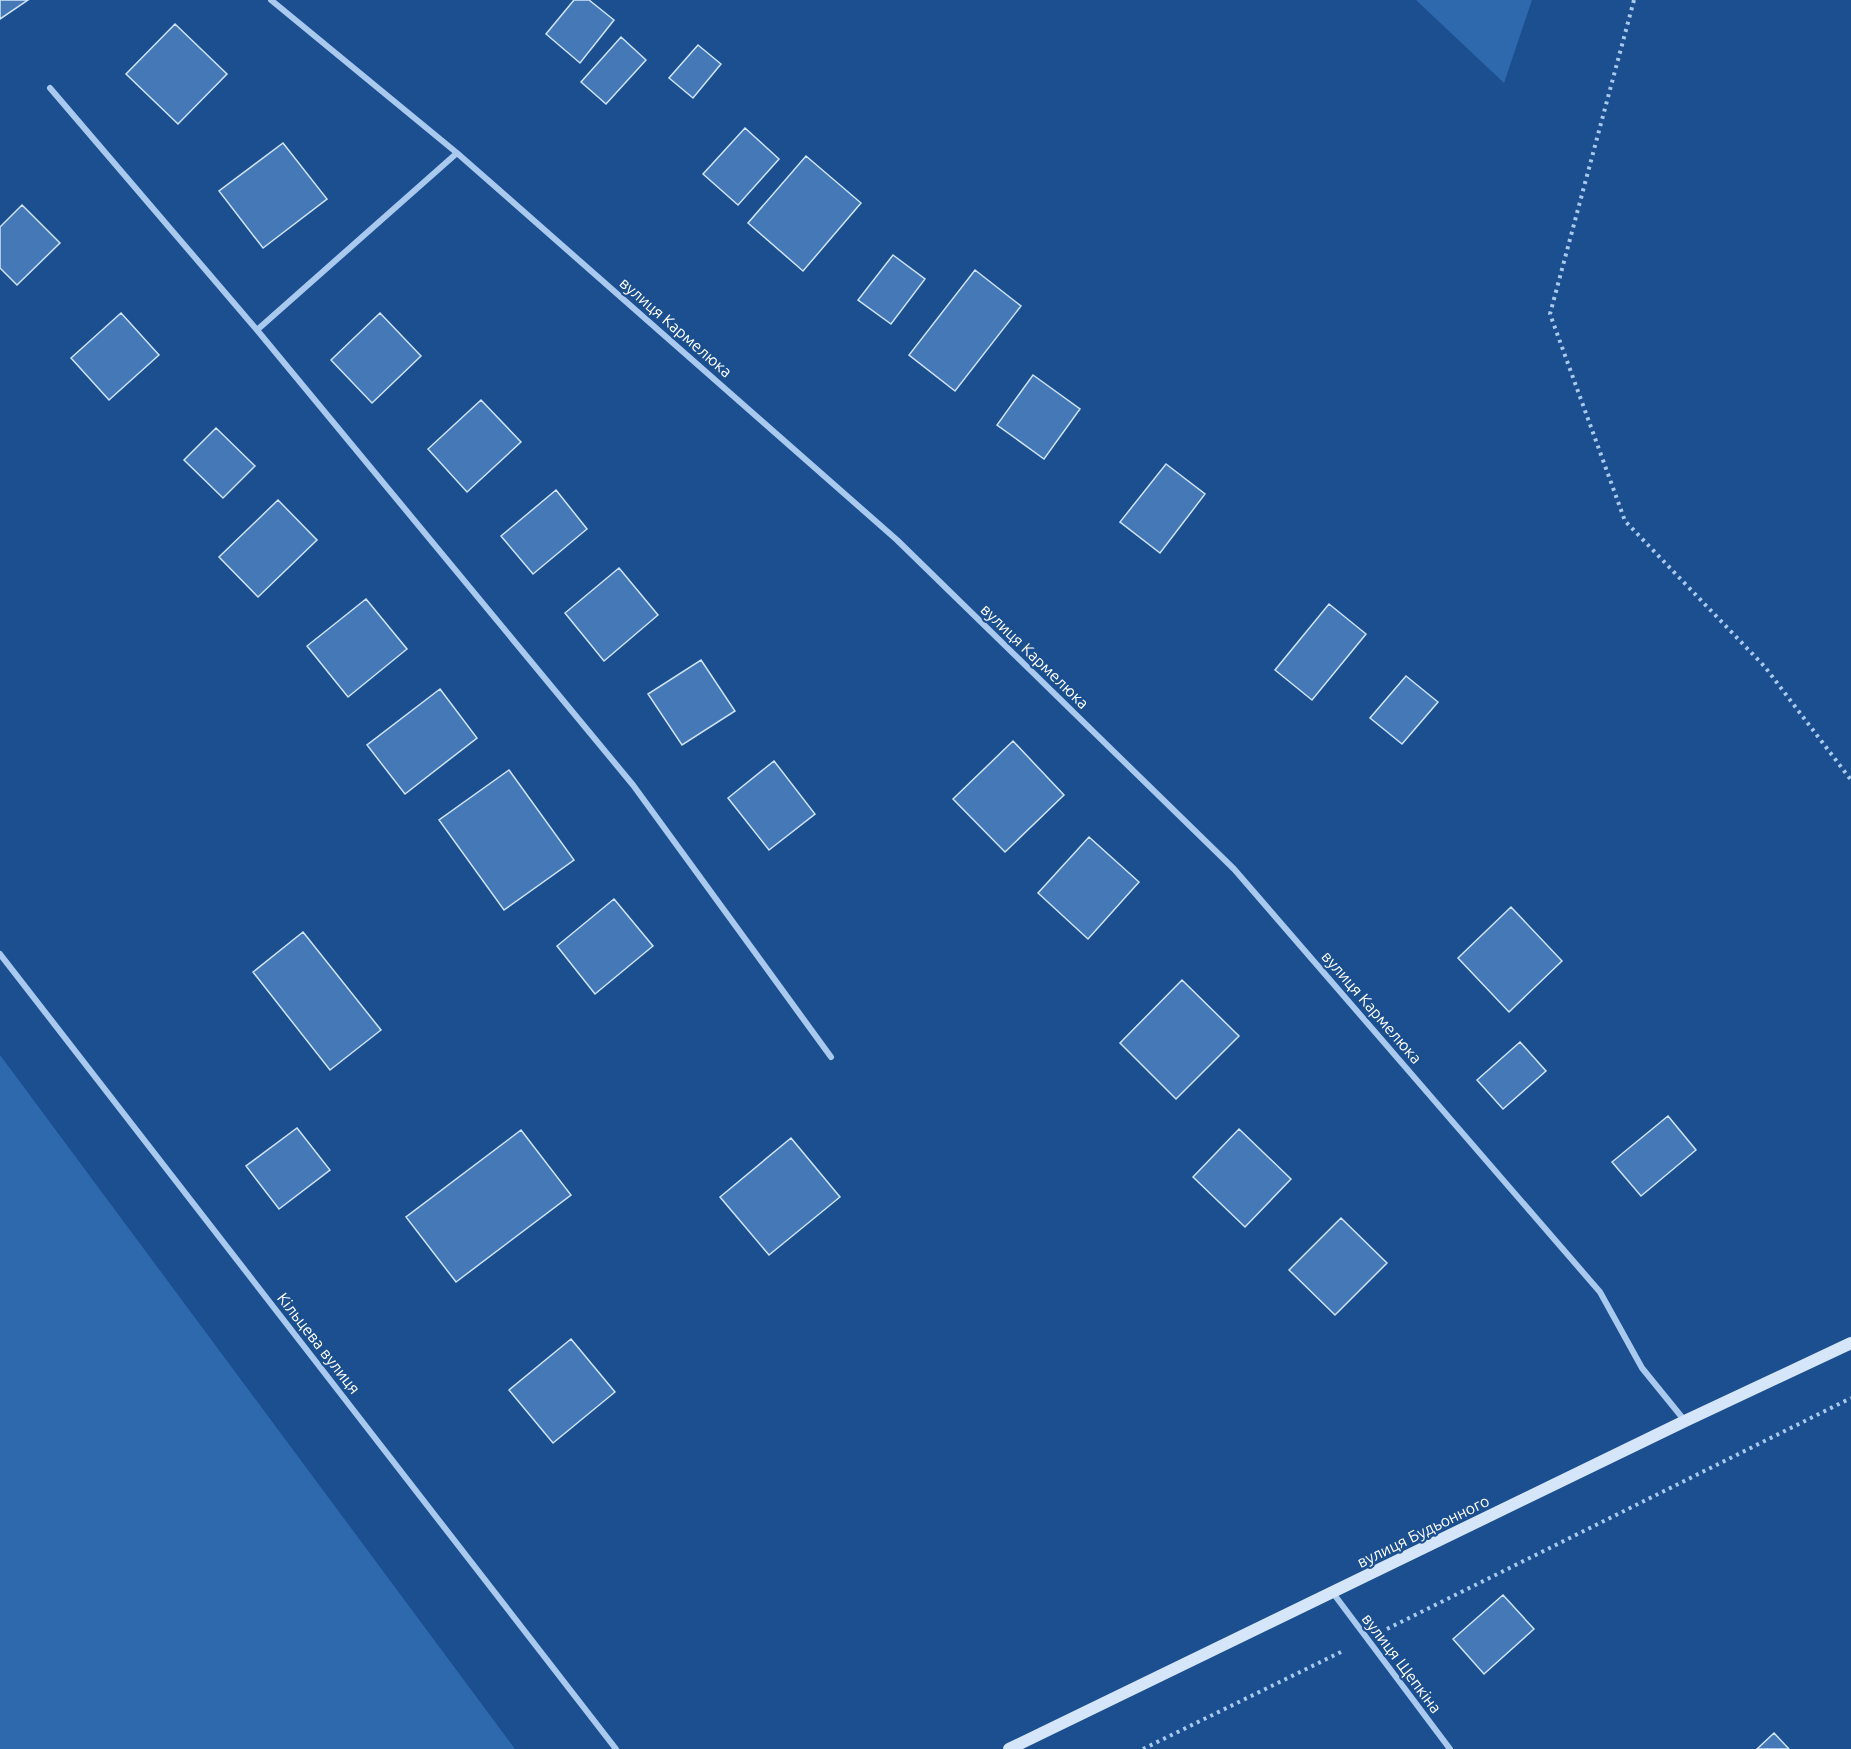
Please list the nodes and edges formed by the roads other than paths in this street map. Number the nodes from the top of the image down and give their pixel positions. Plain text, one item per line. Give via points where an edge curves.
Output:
1 (271, 0) edge
2 (50, 88) dead end
3 (457, 153) junction
4 (257, 330) junction
5 (0, 954) edge
6 (831, 1057) dead end
7 (1851, 1343) edge
8 (1685, 1421) junction
9 (1332, 1593) junction
10 (616, 1749) edge
11 (1009, 1749) edge
12 (1450, 1749) edge

1 - 3 street, вулиця Кармелюка
2 - 4 street
3 - 4 street
3 - 8 street, вулиця Кармелюка via 897,540 1234,869 1600,1292 1642,1368
4 - 6 street via 633,784
5 - 10 street, Кільцева вулиця
7 - 8 main road, вулиця Будьонного
8 - 9 main road, вулиця Будьонного
9 - 11 main road, вулиця Будьонного
9 - 12 street, вулиця Щепкіна

